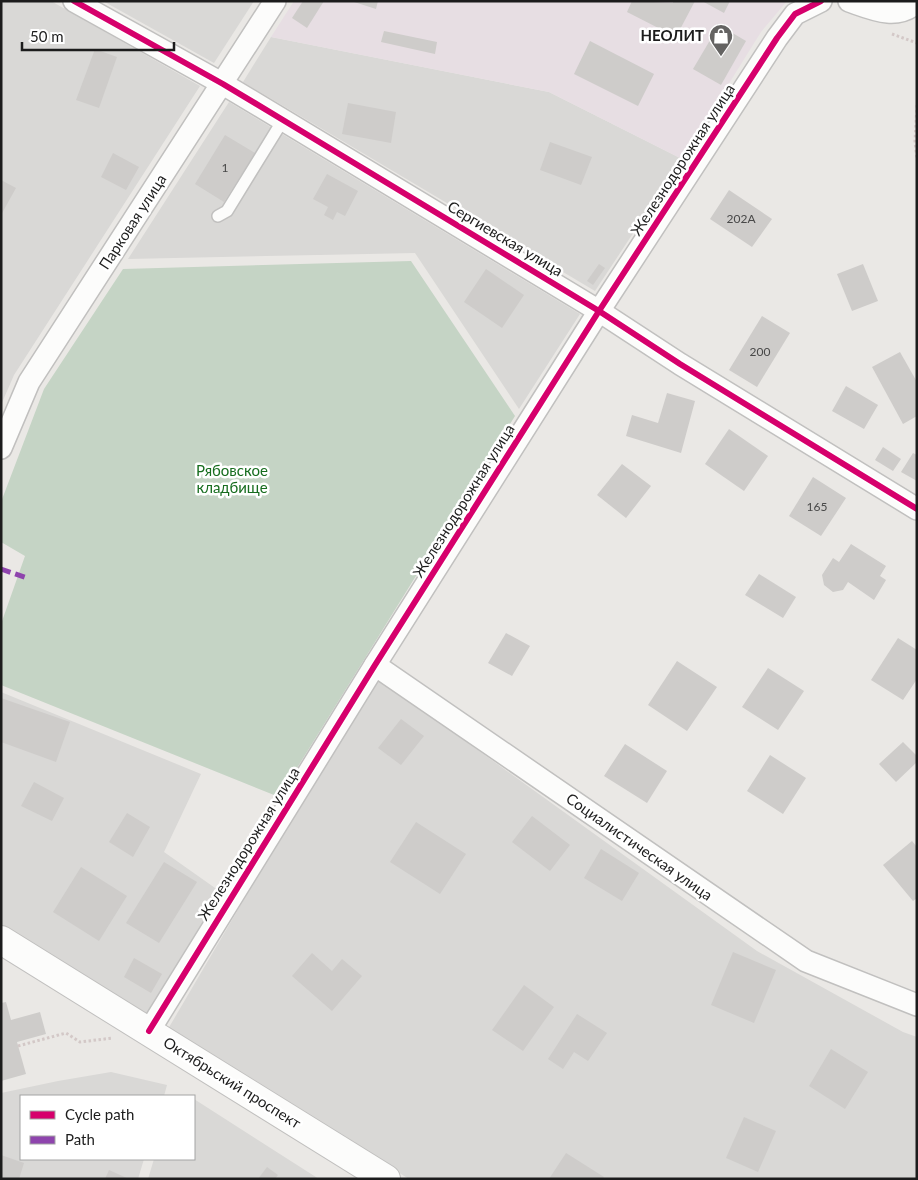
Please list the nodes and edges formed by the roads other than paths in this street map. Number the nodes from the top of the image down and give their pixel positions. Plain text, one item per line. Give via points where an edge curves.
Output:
1 (74, 1) edge
2 (275, 1) edge
3 (821, 1) edge
4 (849, 1) edge
5 (917, 2) edge
6 (223, 84) junction
7 (283, 120) junction
8 (218, 216) dead end
9 (600, 311) junction
10 (1, 448) edge
11 (917, 509) edge
12 (375, 665) junction
13 (1, 940) edge
14 (917, 1005) edge
15 (149, 1031) junction
16 (386, 1179) edge

1 - 6 street, Сергиевская улица
2 - 6 street, Парковая улица
3 - 9 street, Железнодорожная улица via 796,14 777,38
4 - 5 street via 898,13 910,9
6 - 7 street, Сергиевская улица
6 - 10 street, Парковая улица via 29,382
7 - 8 lane via 227,211
7 - 9 street, Сергиевская улица
9 - 11 street, Сергиевская улица via 689,370
9 - 12 street, Железнодорожная улица
12 - 14 street, Социалистическая улица via 806,961
12 - 15 street, Железнодорожная улица
13 - 15 street, Октябрьский проспект
15 - 16 street, Октябрьский проспект

